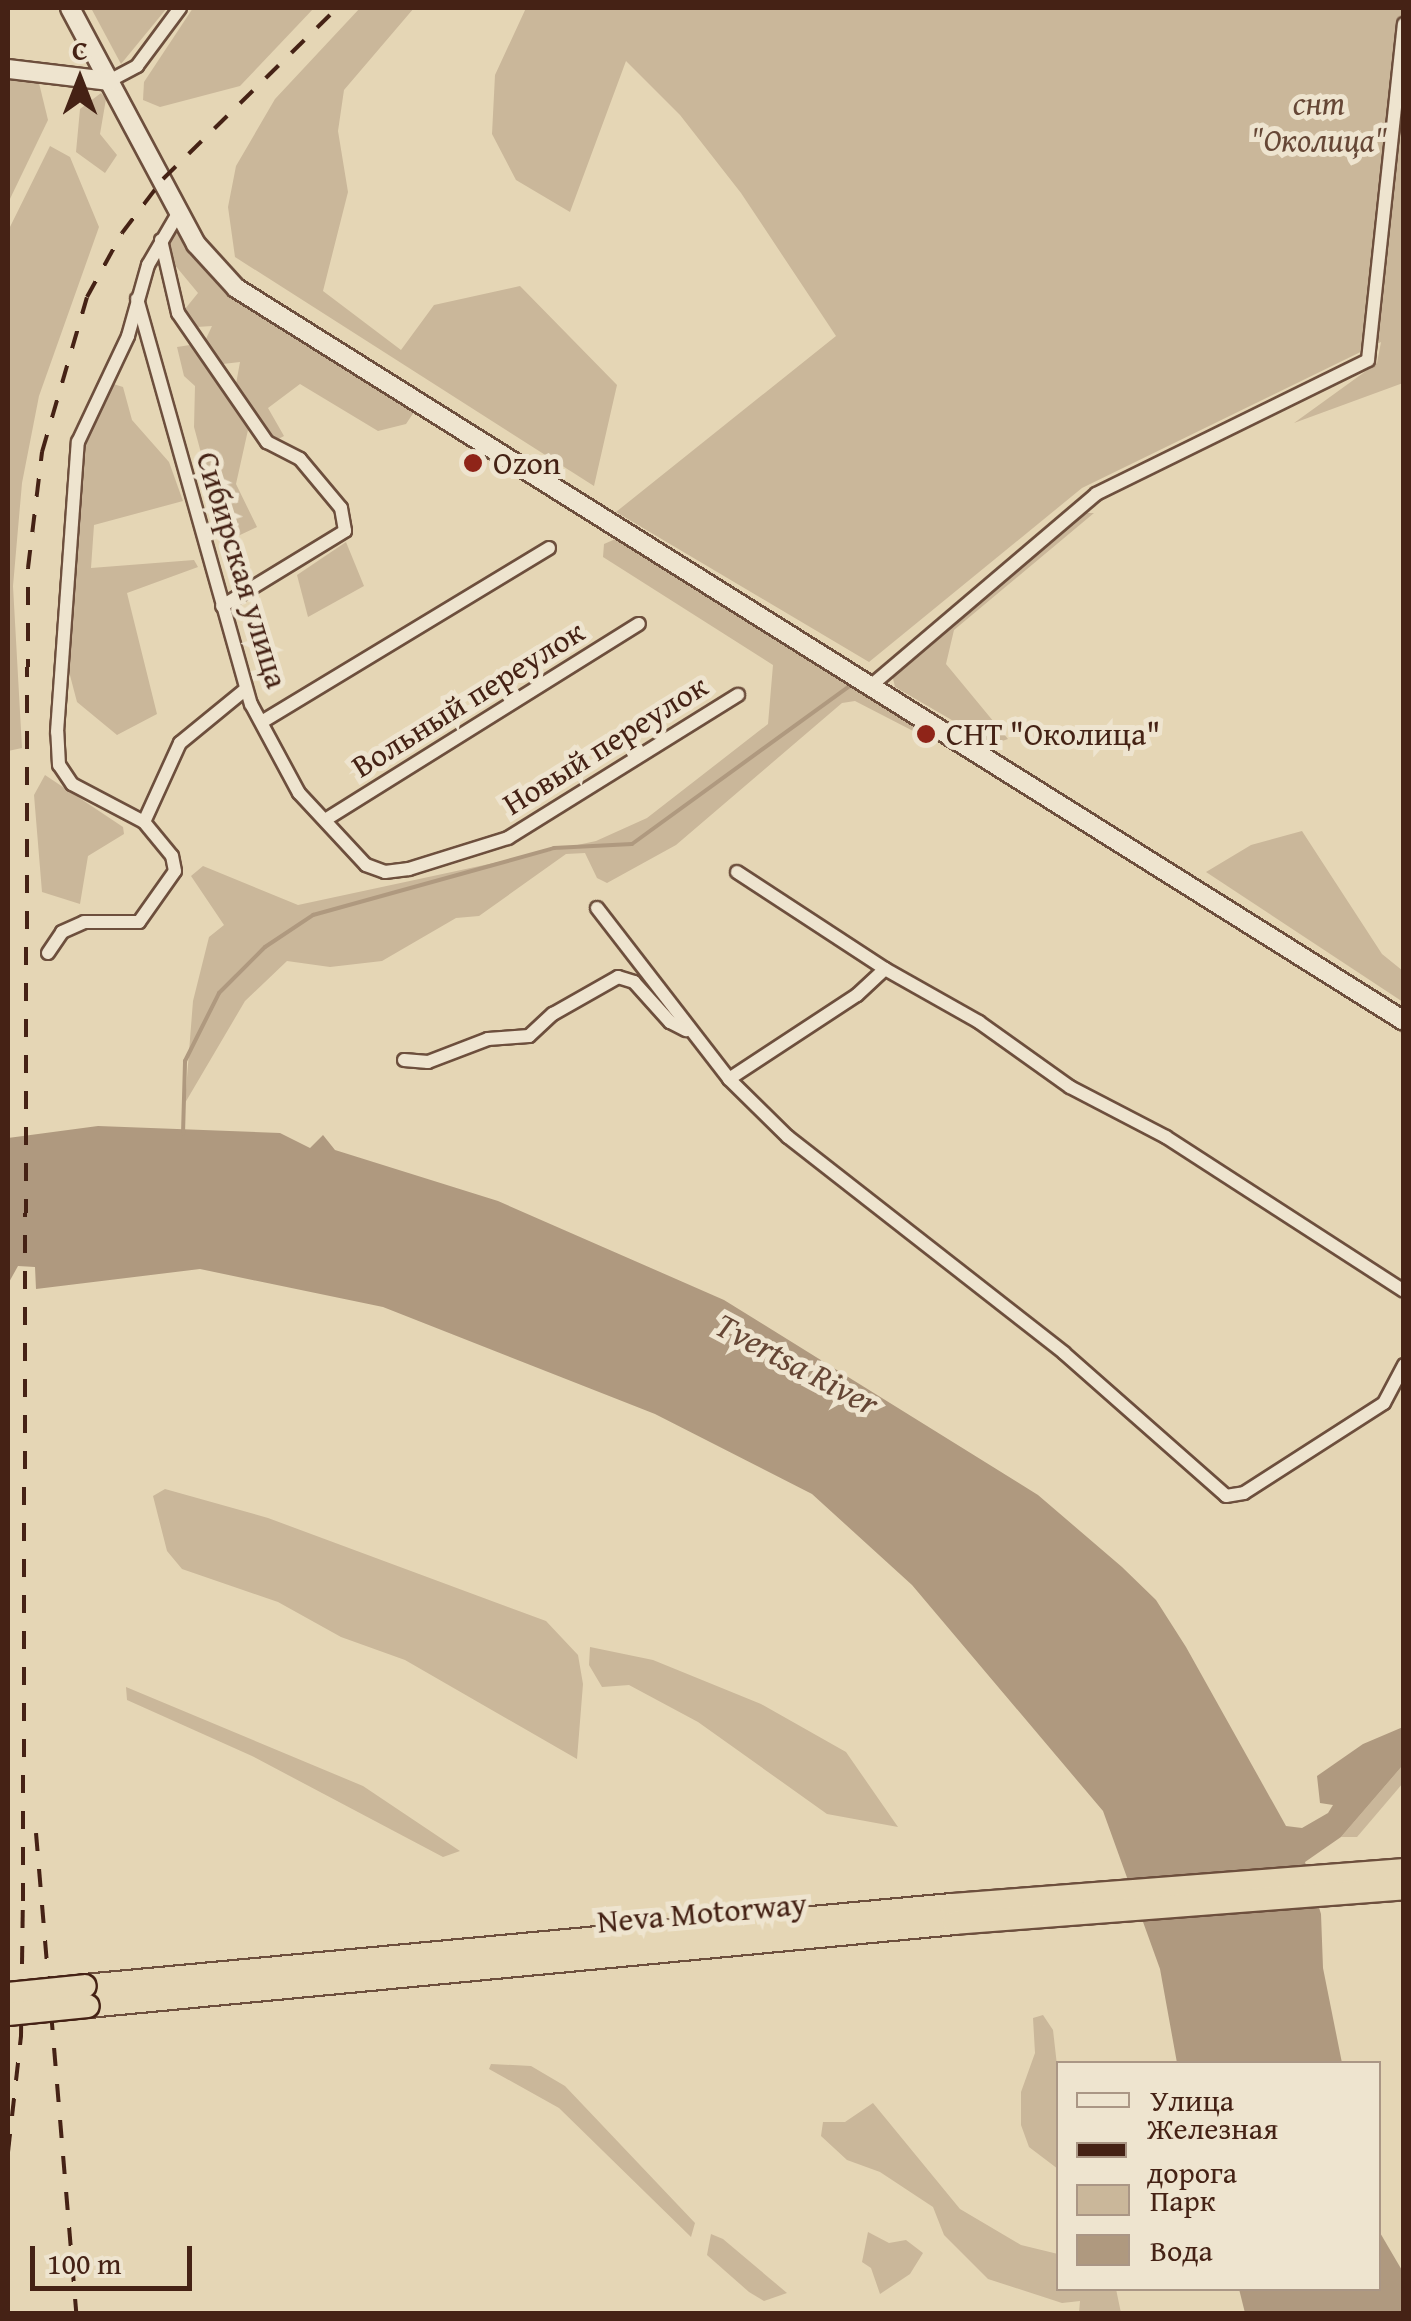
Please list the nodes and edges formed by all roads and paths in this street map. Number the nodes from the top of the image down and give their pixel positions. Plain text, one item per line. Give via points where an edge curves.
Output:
1 (70, 8) edge
2 (180, 8) edge
3 (1404, 24) edge
4 (8, 69) edge
5 (109, 81) junction
6 (179, 212) junction
7 (161, 240) junction
8 (136, 298) junction
9 (549, 548) dead end
10 (222, 606) junction
11 (639, 624) dead end
12 (873, 684) junction
13 (246, 690) junction
14 (738, 695) dead end
15 (265, 720) junction
16 (326, 820) junction
17 (144, 822) junction
18 (385, 872) joint
19 (737, 872) dead end
20 (597, 908) dead end
21 (48, 953) dead end
22 (884, 969) junction
23 (1404, 1021) edge
24 (693, 1034) junction
25 (404, 1060) dead end
26 (729, 1079) junction
27 (1404, 1291) edge
28 (1404, 1365) edge
29 (1404, 1870) edge
30 (1404, 1888) edge
31 (1056, 1906) junction
32 (8, 1994) edge
33 (87, 1996) junction
34 (8, 2014) edge

1 - 5 main road
2 - 5 street via 138,66
3 - 12 street via 1368,360 1096,494
4 - 5 main road
5 - 6 main road
6 - 7 street
6 - 12 main road via 207,261 258,304
7 - 8 street
7 - 10 street via 178,313 266,442 300,459 340,508 345,532
8 - 10 street, Сибирская улица
8 - 17 street via 128,336 78,442 57,732 59,765 72,784
9 - 15 street
10 - 13 street, Сибирская улица
11 - 16 street, Вольный переулок
12 - 23 main road
13 - 15 street, Сибирская улица
13 - 17 street via 180,743
14 - 18 street, Новый переулок via 508,838
15 - 16 street, Сибирская улица via 299,792
16 - 18 street, Сибирская улица via 366,865
17 - 21 street via 172,856 168,887 139,922 84,922 62,932
19 - 22 street
20 - 24 street
22 - 26 street via 857,995
22 - 27 street via 979,1022 1070,1087 1166,1136
24 - 25 street via 670,1022 634,982 618,977 552,1014 530,1036 488,1038 428,1062
24 - 26 street
26 - 28 street via 788,1137 1078,1364 1226,1496 1244,1493 1384,1403
29 - 31 highway, Neva Motorway
30 - 31 highway, Neva Motorway
31 - 33 highway, Neva Motorway
32 - 33 highway, Neva Motorway, bridge
33 - 34 highway, Neva Motorway, bridge

